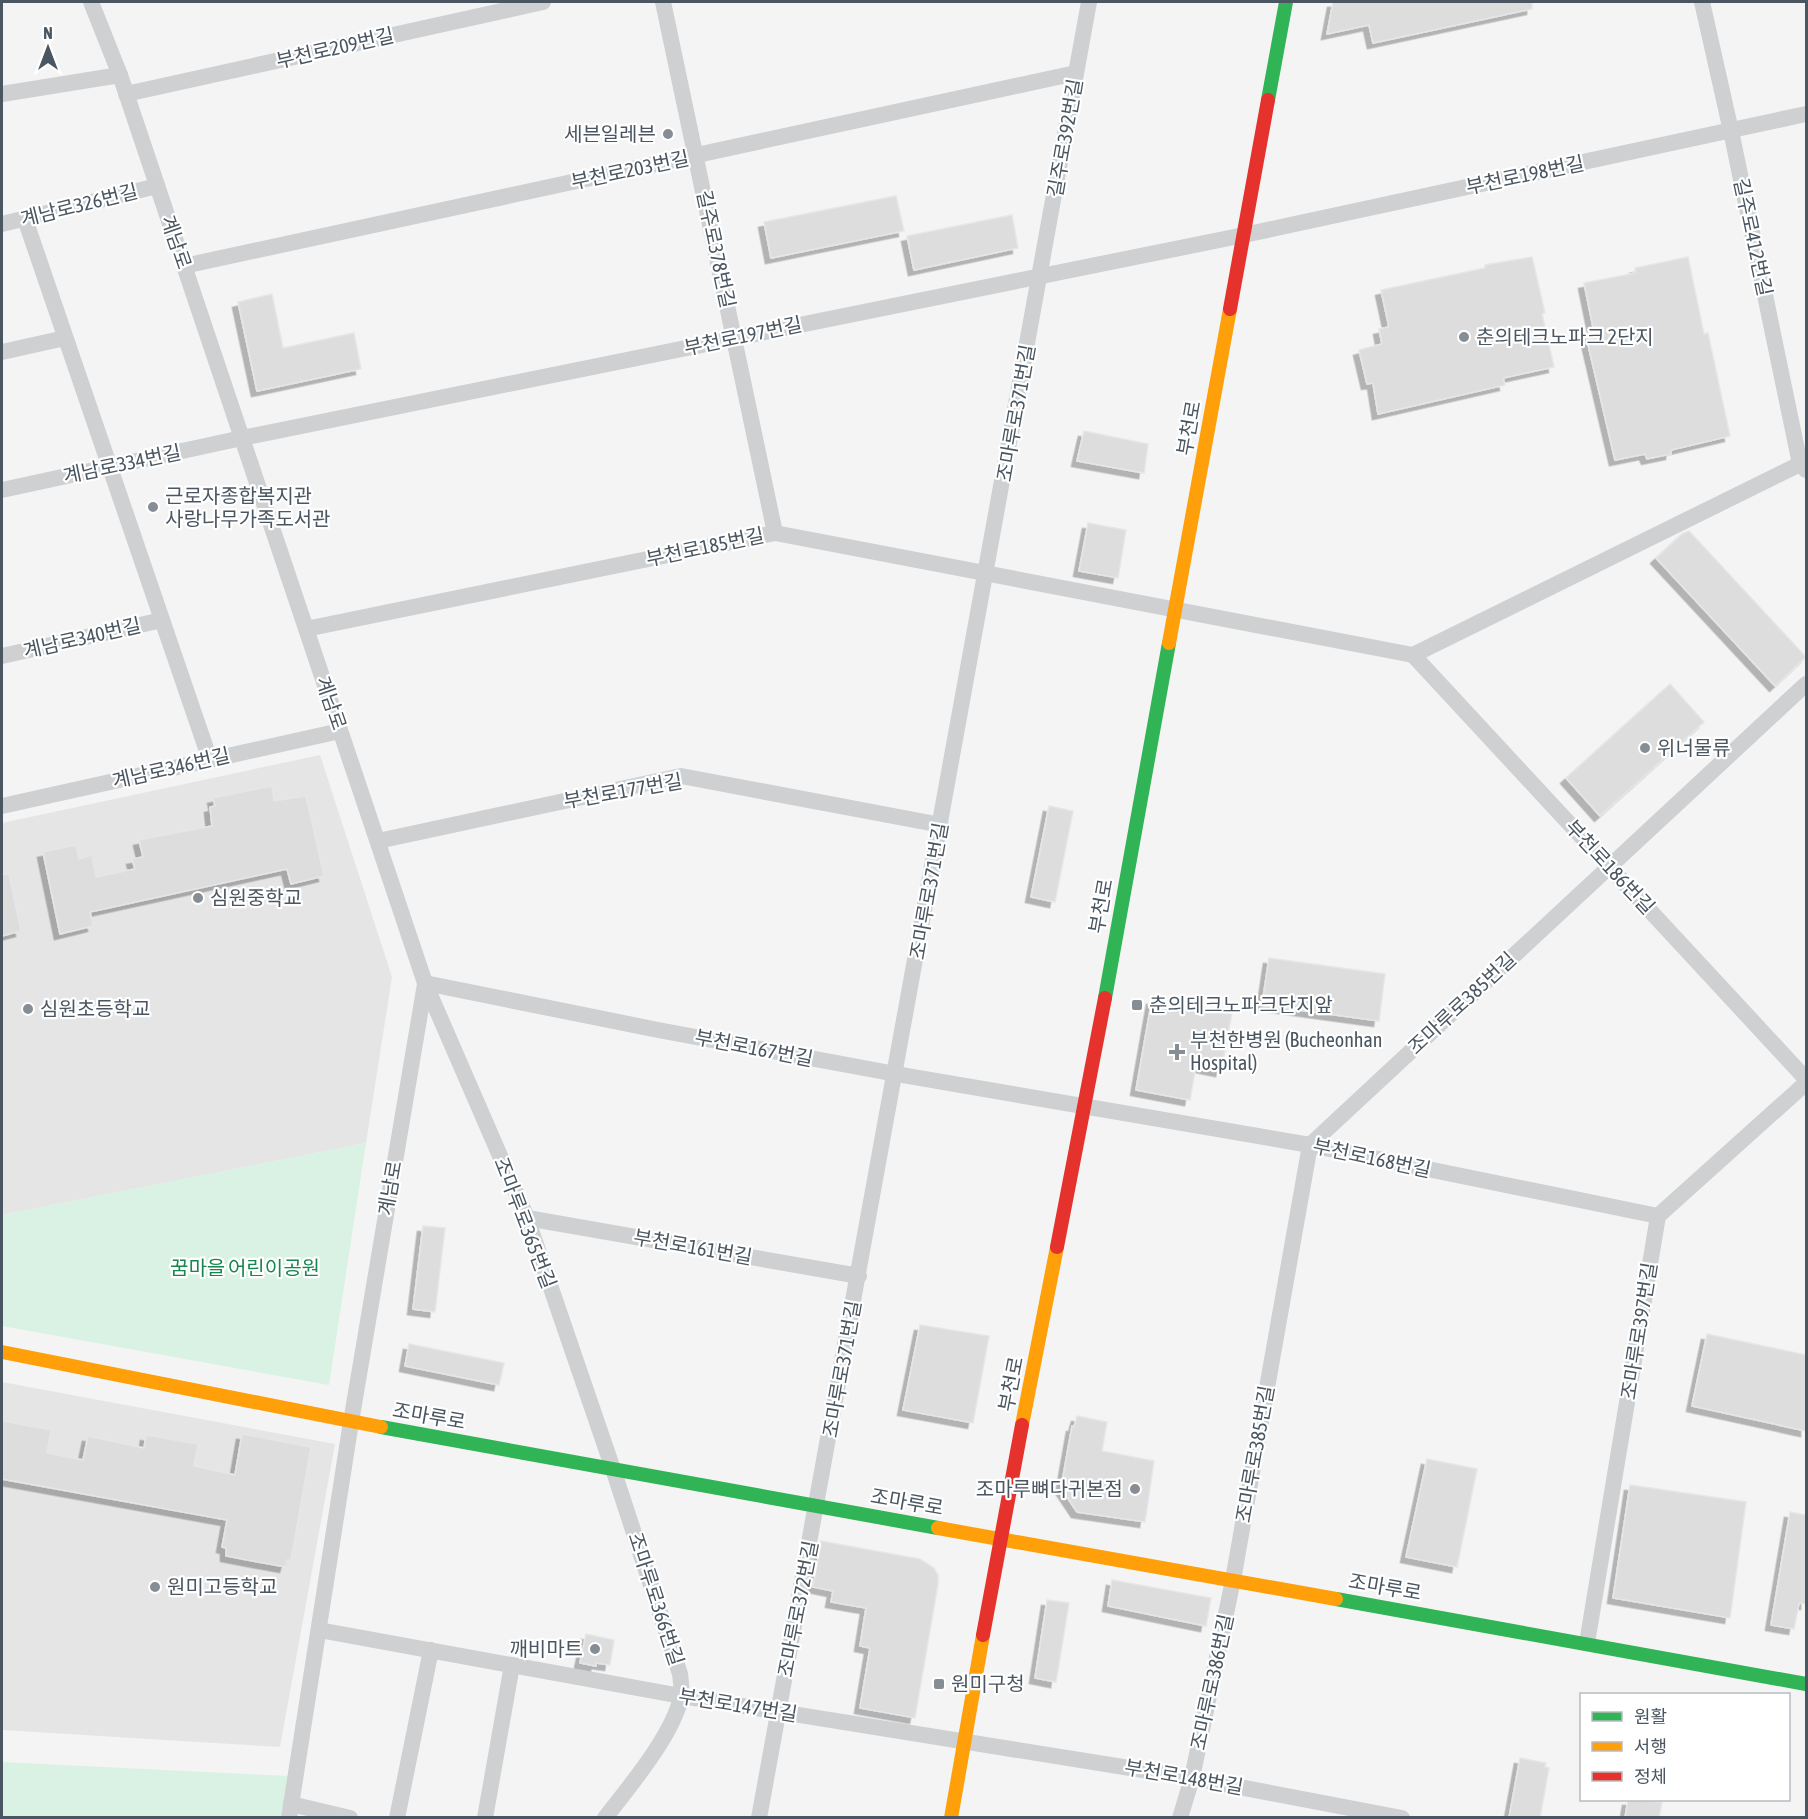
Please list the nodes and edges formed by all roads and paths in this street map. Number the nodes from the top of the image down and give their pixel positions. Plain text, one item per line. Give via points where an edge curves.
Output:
1 (91, 2) edge
2 (543, 2) edge
3 (663, 2) edge
4 (1089, 2) edge
5 (1286, 2) edge
6 (1702, 2) edge
7 (1076, 73) junction
8 (120, 75) junction
9 (2, 94) edge
10 (126, 94) junction
11 (1806, 114) edge
12 (1731, 131) junction
13 (696, 155) junction
14 (157, 186) junction
15 (25, 219) junction
16 (2, 224) edge
17 (1244, 235) junction
18 (184, 266) junction
19 (1041, 275) junction
20 (65, 338) junction
21 (735, 338) junction
22 (2, 352) edge
23 (242, 438) junction
24 (108, 467) junction
25 (1803, 467) edge
26 (2, 490) edge
27 (775, 532) junction
28 (987, 573) junction
29 (1175, 610) junction
30 (162, 620) junction
31 (306, 629) junction
32 (1413, 655) junction
33 (2, 656) edge
34 (1806, 684) edge
35 (340, 731) junction
36 (210, 760) junction
37 (2, 806) edge
38 (941, 825) junction
39 (378, 842) junction
40 (1610, 867) junction
41 (425, 983) junction
42 (896, 1074) junction
43 (1806, 1081) edge
44 (1084, 1106) junction
45 (1310, 1145) junction
46 (1658, 1216) junction
47 (527, 1218) junction
48 (859, 1276) junction
49 (2, 1352) edge
50 (351, 1422) junction
51 (614, 1469) junction
52 (817, 1506) junction
53 (1000, 1539) junction
54 (1233, 1580) junction
55 (319, 1630) junction
56 (1587, 1643) junction
57 (431, 1650) junction
58 (512, 1665) junction
59 (1806, 1684) edge
60 (681, 1696) junction
61 (779, 1712) junction
62 (964, 1741) junction
63 (1192, 1778) junction
64 (290, 1811) edge
65 (350, 1818) edge
66 (397, 1818) edge
67 (484, 1818) edge
68 (605, 1818) edge
69 (759, 1818) edge
70 (951, 1818) edge
71 (1180, 1818) edge
72 (1402, 1818) edge

1 - 8 street, 계남로
2 - 10 street, 부천로209번길
3 - 13 street, 길주로378번길
4 - 7 street, 길주로392번길
5 - 17 main road, 부천로
6 - 12 street, 길주로412번길
7 - 13 street, 부천로203번길
7 - 19 street, 길주로392번길
8 - 9 street
8 - 10 street, 계남로
10 - 14 street, 계남로
11 - 12 street, 부천로198번길
12 - 17 street, 부천로198번길
12 - 25 street, 길주로412번길
13 - 18 street, 부천로203번길
13 - 21 street, 길주로378번길
14 - 15 street, 계남로326번길
14 - 18 street, 계남로
15 - 16 street, 계남로326번길
15 - 20 street
17 - 19 street, 부천로197번길
17 - 29 main road, 부천로
18 - 23 street, 계남로
19 - 21 street, 부천로197번길
19 - 28 street, 조마루로371번길
20 - 22 street
20 - 24 street
21 - 23 street, 부천로197번길
21 - 27 street, 길주로378번길
23 - 24 street, 계남로334번길
23 - 31 street, 계남로
24 - 26 street, 계남로334번길
24 - 30 street
25 - 32 street
27 - 28 street, 부천로185번길
27 - 31 street, 부천로185번길
28 - 29 street, 부천로185번길
28 - 38 street, 조마루로371번길
29 - 32 street
29 - 44 main road, 부천로
30 - 33 street, 계남로340번길
30 - 36 street
31 - 35 street, 계남로
32 - 40 street, 부천로186번길
34 - 40 street, 조마루로385번길
35 - 36 street, 계남로346번길
35 - 39 street, 계남로
36 - 37 street, 계남로346번길
38 - 39 street, 부천로177번길 via 681,776
38 - 42 street, 조마루로371번길
39 - 41 street, 계남로
40 - 43 street, 부천로186번길
40 - 45 street, 조마루로385번길
41 - 42 street, 부천로167번길
41 - 47 street, 조마루로365번길
41 - 50 street, 계남로
42 - 44 street, 부천로167번길
42 - 48 street, 조마루로371번길
43 - 46 street
44 - 45 street, 부천로168번길
44 - 53 main road, 부천로
45 - 46 street, 부천로168번길
45 - 54 street, 조마루로385번길
46 - 56 street, 조마루로397번길
47 - 48 street, 부천로161번길
47 - 51 street, 조마루로365번길
48 - 52 street, 조마루로371번길
49 - 50 main road, 조마루로
50 - 51 main road, 조마루로
50 - 55 street, 계남로
51 - 52 main road, 조마루로
51 - 60 street, 조마루로366번길 via 680,1674
52 - 53 main road, 조마루로
52 - 61 street, 조마루로372번길
53 - 54 main road, 조마루로
53 - 62 main road, 부천로
54 - 56 main road, 조마루로
54 - 63 street, 조마루로386번길
55 - 57 street, 부천로147번길
55 - 64 street, 계남로
56 - 59 main road, 조마루로
57 - 58 street, 부천로147번길
57 - 66 street
58 - 60 street, 부천로147번길
58 - 67 street
60 - 61 street, 부천로147번길
60 - 68 street, 조마루로366번길 via 672,1722
61 - 62 street, 부천로147번길
61 - 69 street, 조마루로372번길
62 - 63 street, 부천로148번길
62 - 70 main road, 부천로
63 - 71 street, 조마루로386번길
63 - 72 street, 부천로148번길
64 - 65 street

